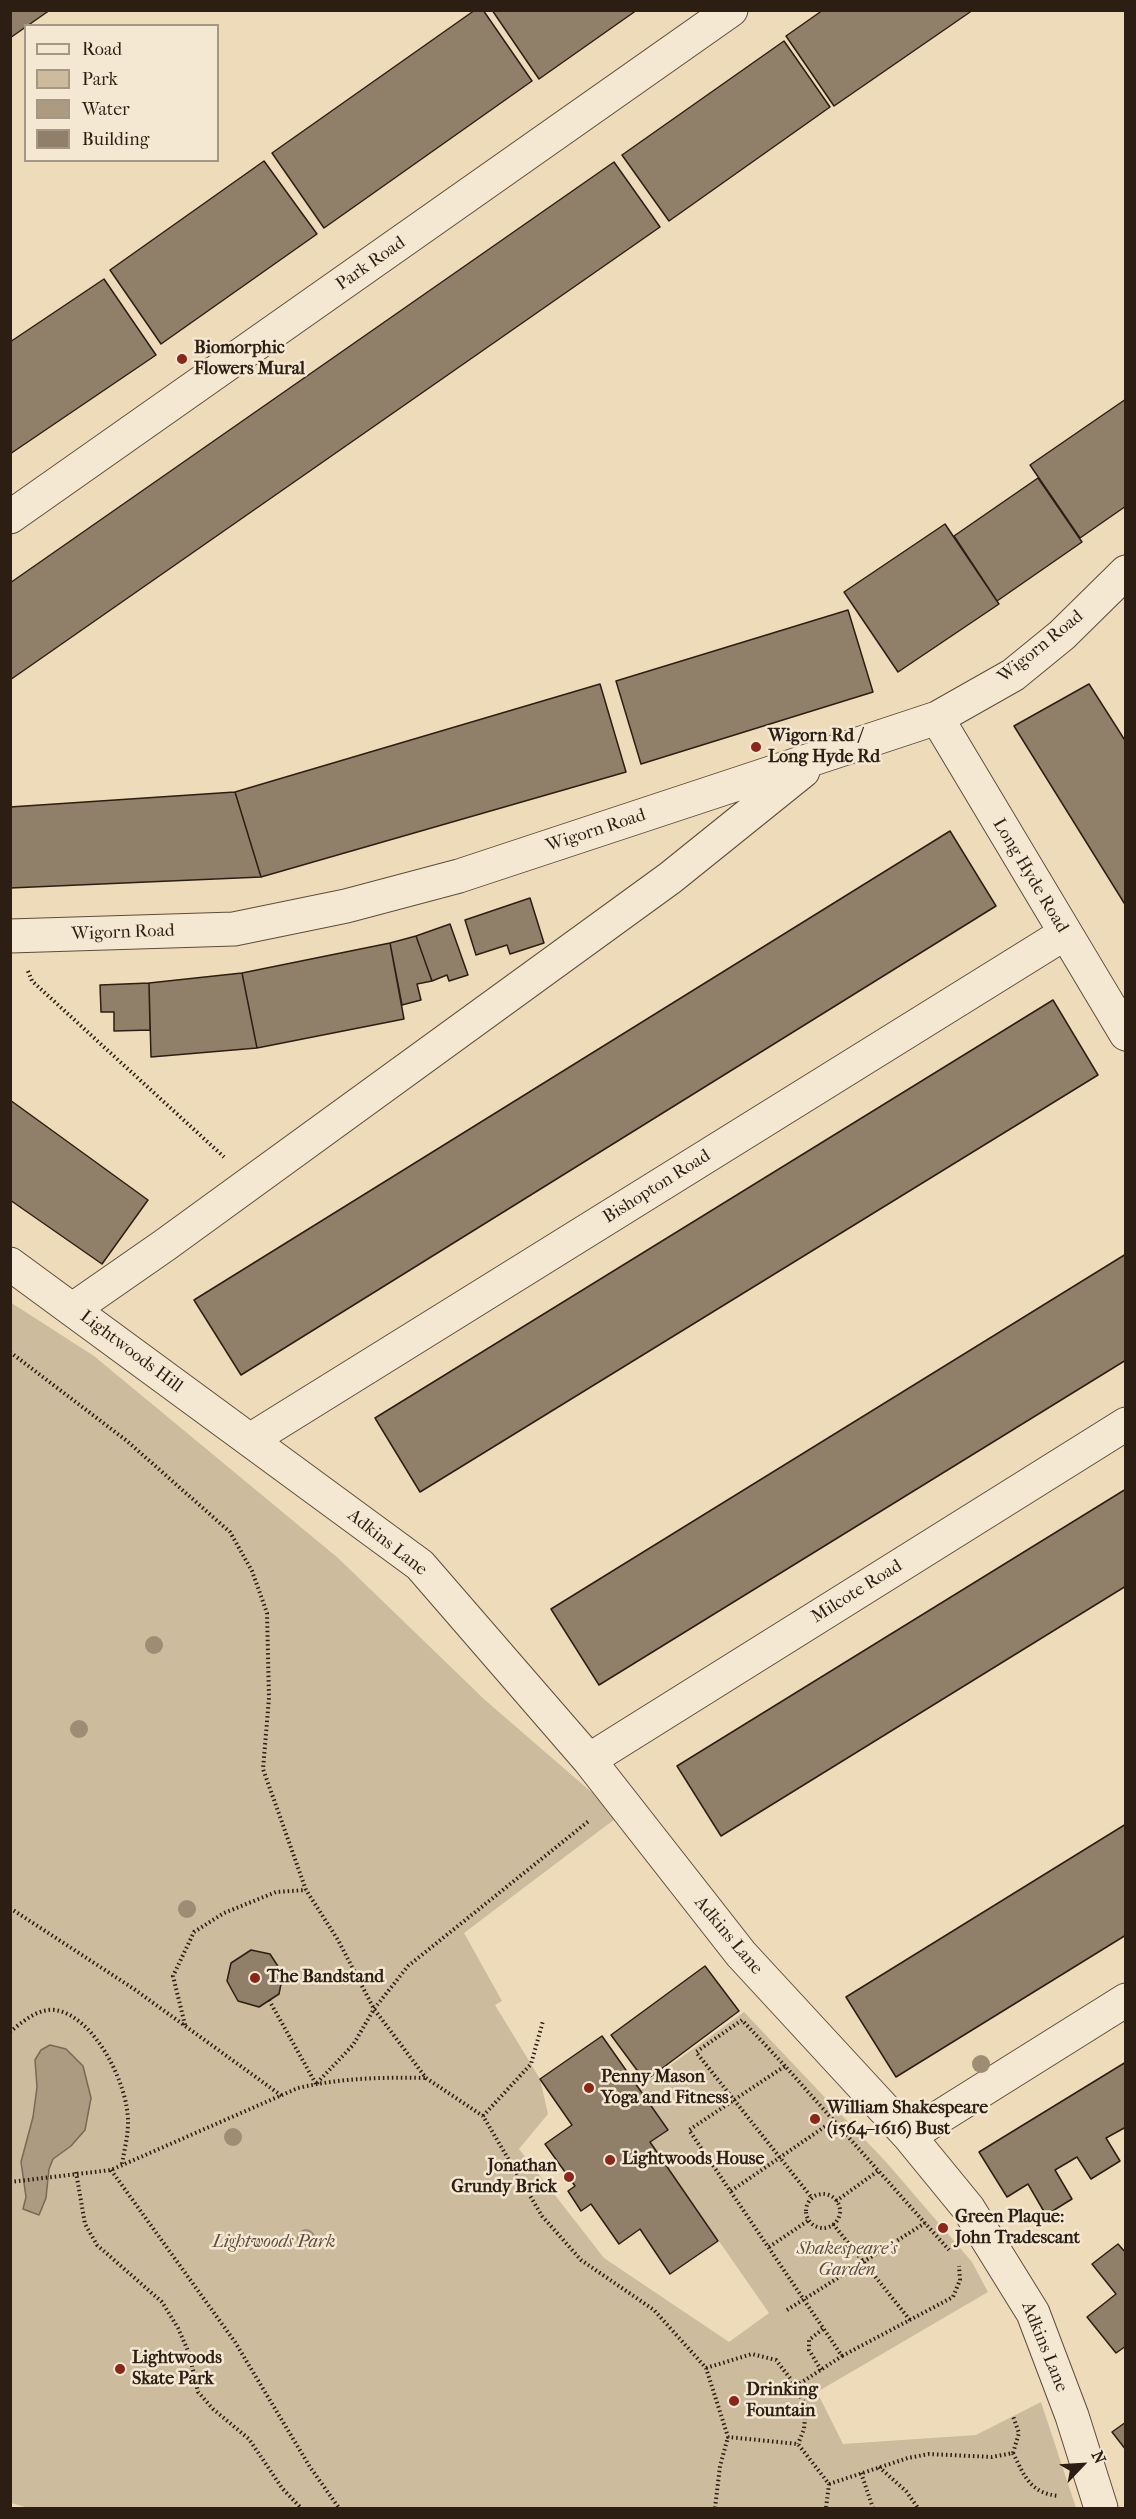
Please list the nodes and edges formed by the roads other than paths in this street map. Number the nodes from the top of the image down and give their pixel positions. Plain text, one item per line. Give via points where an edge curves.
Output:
1 (731, 10) edge
2 (10, 517) edge
3 (1125, 572) edge
4 (937, 718) junction
5 (818, 759) junction
6 (1064, 934) junction
7 (12, 936) edge
8 (1125, 1034) edge
9 (10, 1264) edge
10 (73, 1309) junction
11 (1125, 1425) edge
12 (250, 1440) junction
13 (589, 1760) junction
14 (1125, 2000) edge
15 (909, 2136) junction
16 (1101, 2508) edge

1 - 2 street, Park Road
3 - 4 street, Wigorn Road via 1062,635 1013,675
4 - 5 street, Wigorn Road
4 - 6 street, Long Hyde Road
5 - 7 street, Wigorn Road via 459,876 346,906 234,929
5 - 10 street via 670,878
6 - 8 street, Long Hyde Road
6 - 12 street, Bishopton Road
9 - 10 street, Lightwoods Hill
10 - 12 street, Lightwoods Hill
11 - 13 street, Milcote Road
12 - 13 street, Adkins Lane via 420,1565
13 - 15 street, Adkins Lane via 741,1954
14 - 15 street
15 - 16 street, Adkins Lane via 968,2208 1034,2313

